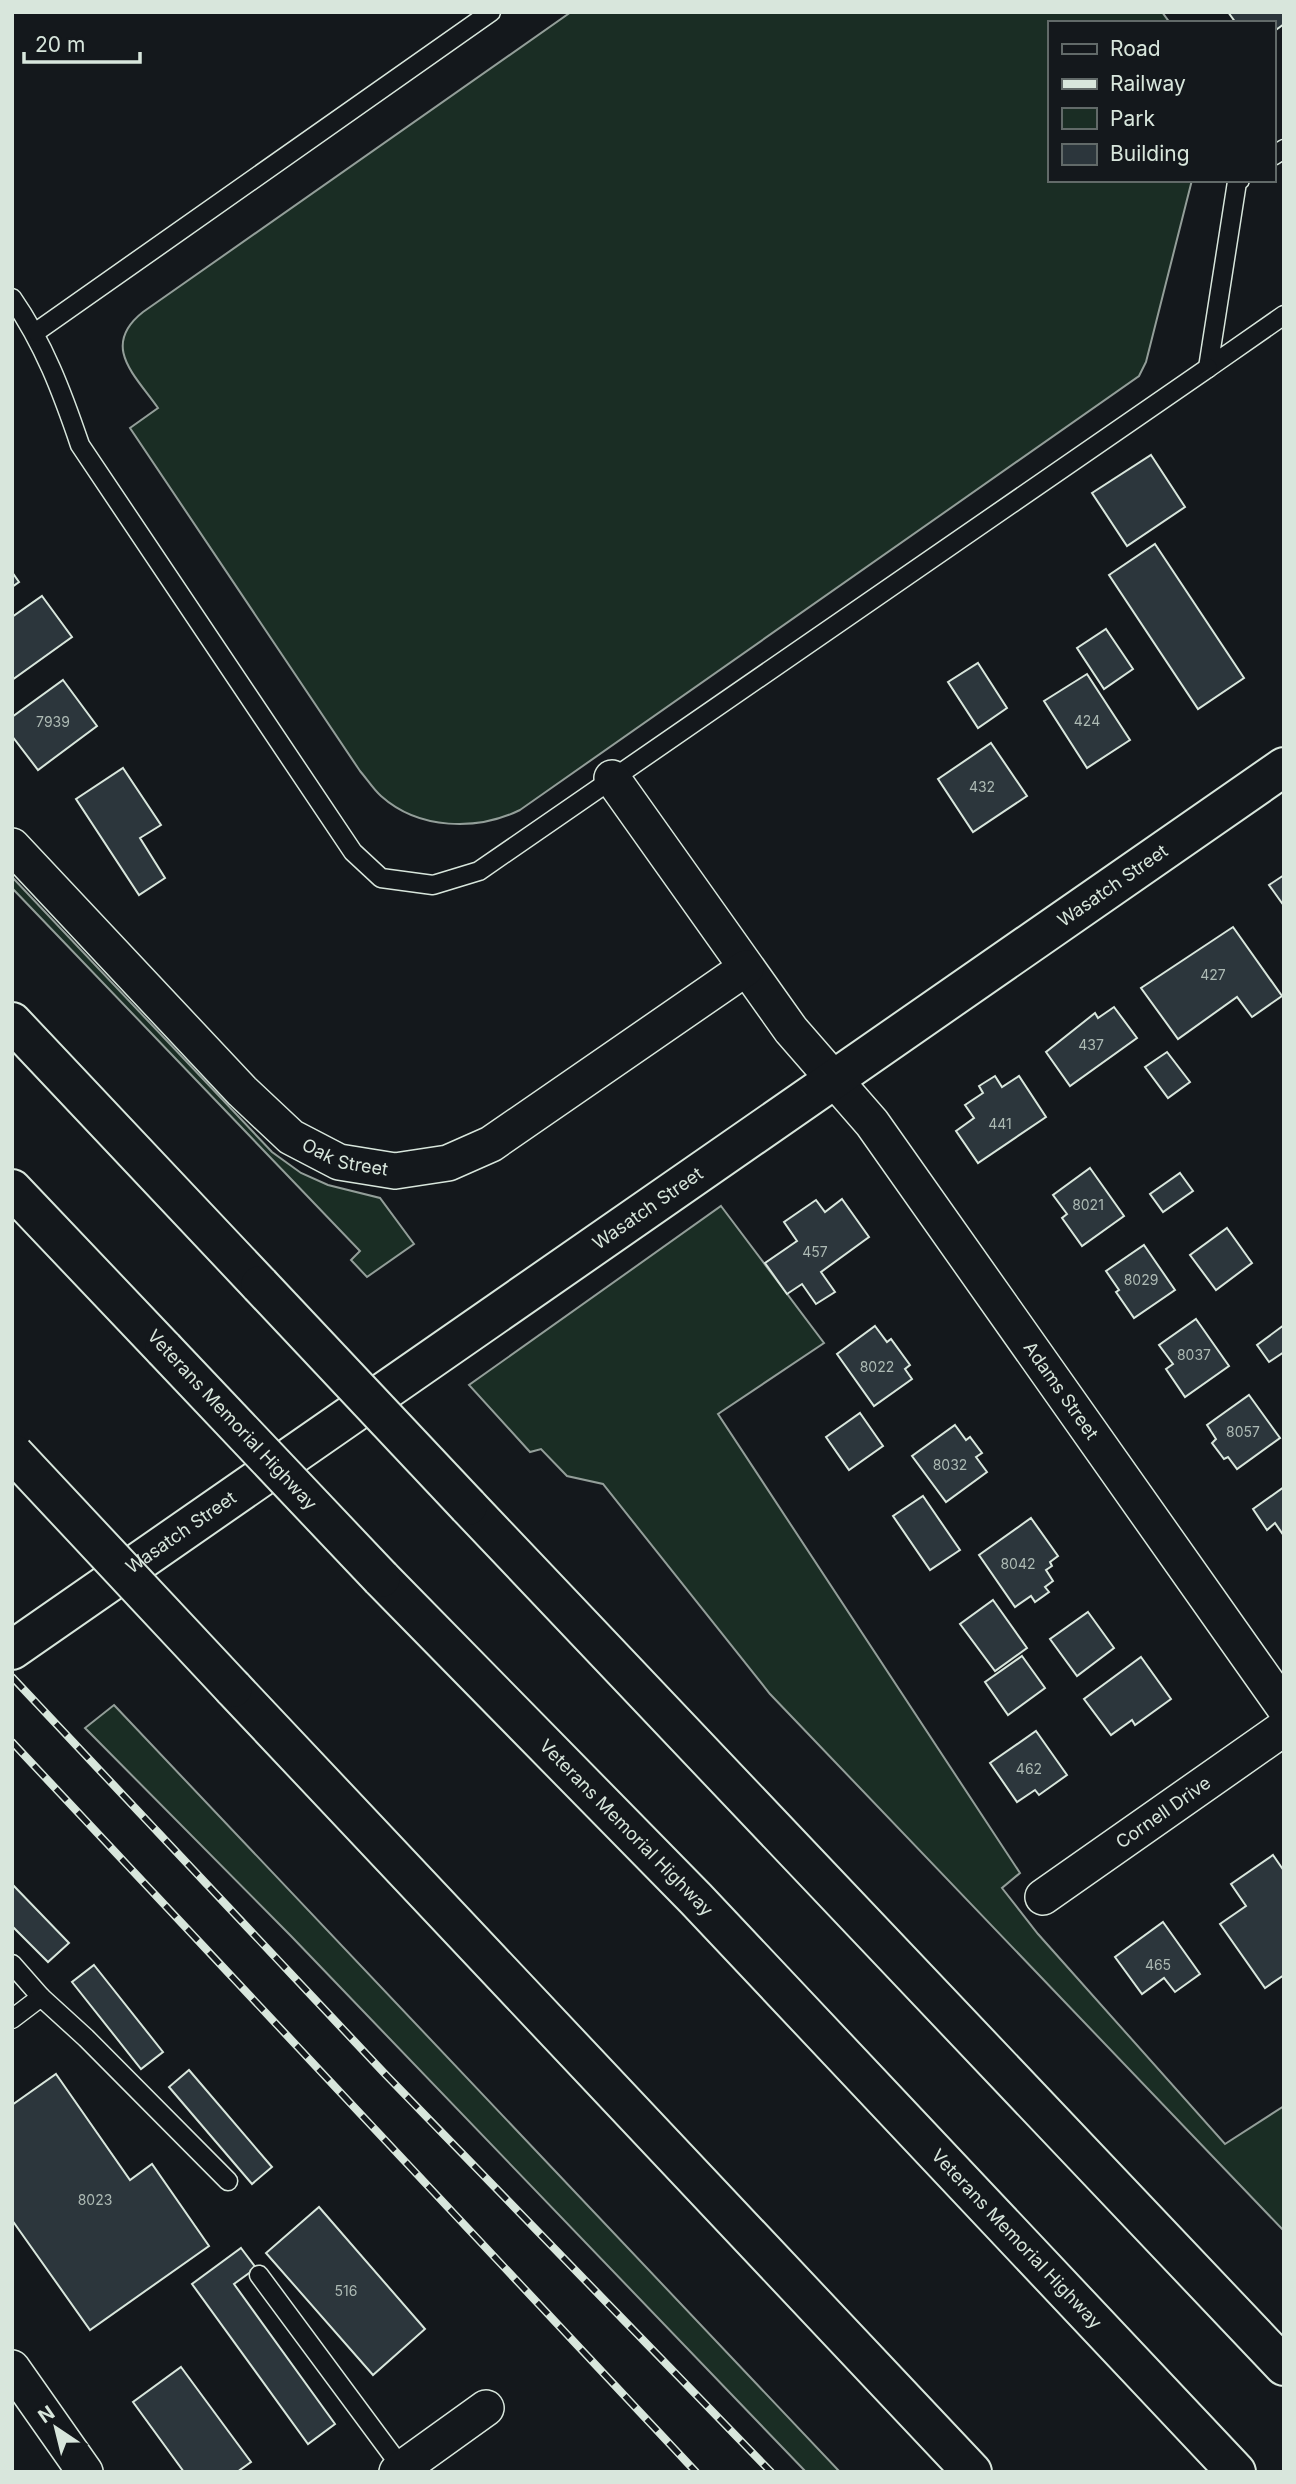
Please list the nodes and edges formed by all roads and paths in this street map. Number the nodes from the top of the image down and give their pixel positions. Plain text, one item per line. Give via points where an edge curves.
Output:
1 (491, 12) edge
2 (1238, 182) edge
3 (12, 298) edge
4 (1284, 315) edge
5 (36, 332) junction
6 (1208, 368) junction
7 (1284, 767) edge
8 (612, 778) junction
9 (12, 846) edge
10 (746, 968) junction
11 (12, 1022) edge
12 (833, 1080) junction
13 (12, 1189) edge
14 (13, 1453) edge
15 (12, 1650) edge
16 (1284, 1707) edge
17 (1284, 1728) edge
18 (1043, 1898) dead end
19 (12, 1964) edge
20 (41, 1997) junction
21 (12, 2019) edge
22 (228, 2181) dead end
23 (259, 2275) dead end
24 (1284, 2366) edge
25 (12, 2368) edge
26 (486, 2408) dead end
27 (400, 2470) edge
28 (85, 2472) edge
29 (972, 2472) edge
30 (1236, 2472) edge

1 - 5 lane
2 - 6 lane
3 - 5 lane
4 - 6 lane
5 - 8 lane via 80,445 353,852 381,878 433,885 479,871
6 - 8 lane
7 - 12 main road, Wasatch Street
8 - 10 street
9 - 10 street, Oak Street via 243,1091 291,1137 339,1162 395,1171 448,1163 491,1143
10 - 12 street
11 - 24 main road, bridge
12 - 15 main road, Wasatch Street
12 - 16 street, Adams Street via 872,1123
13 - 30 main road, Veterans Memorial Highway, bridge via 381,1578 695,1899
14 - 29 main road, bridge
17 - 18 street, Cornell Drive
19 - 20 lane
20 - 21 lane
20 - 22 lane
23 - 27 lane
25 - 28 street
26 - 27 street

